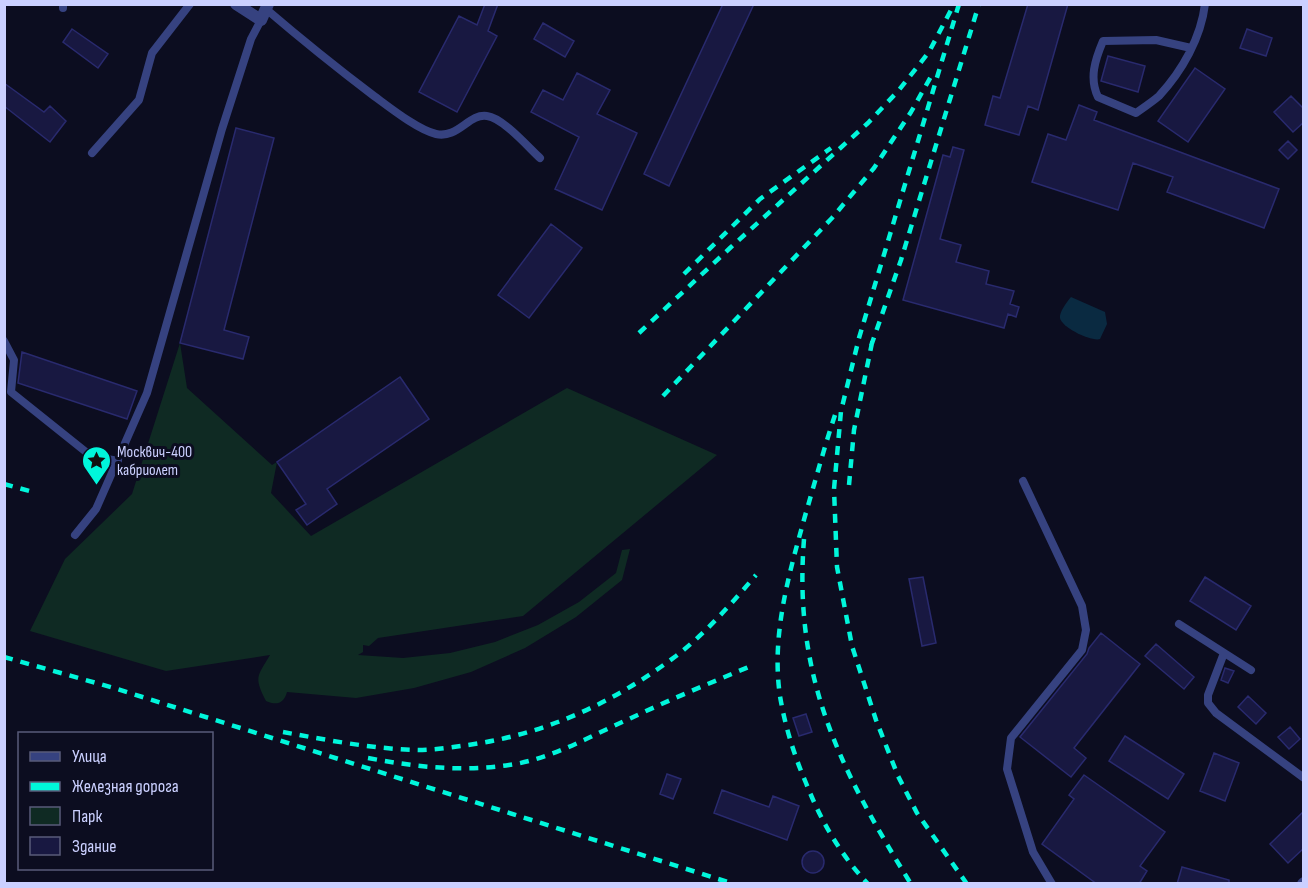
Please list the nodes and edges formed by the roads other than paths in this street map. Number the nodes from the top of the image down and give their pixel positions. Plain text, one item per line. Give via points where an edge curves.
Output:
1 (190, 4) edge
2 (236, 4) edge
3 (1205, 4) edge
4 (265, 11) edge
5 (1191, 48) junction
6 (92, 153) dead end
7 (540, 158) dead end
8 (4, 341) edge
9 (118, 461) junction
10 (1023, 482) dead end
11 (75, 535) dead end
12 (1179, 624) dead end
13 (1224, 653) junction
14 (1251, 670) dead end
15 (1304, 778) edge
16 (1052, 884) edge

1 - 6 lane via 152,53 139,99
2 - 4 street
3 - 5 lane via 1203,24
4 - 7 lane via 402,117 436,134 448,134 486,115 498,120
4 - 9 lane via 251,39 222,129 147,393
5 - 5 lane via 1158,97 1136,113 1098,97 1092,85 1103,41 1156,40
8 - 9 lane via 14,360 11,392 91,456
9 - 11 lane via 96,509
10 - 16 lane via 1082,606 1086,630 1082,650 1011,738 1008,759 1007,770 1033,852
12 - 13 lane
13 - 14 lane
13 - 15 lane via 1208,703

